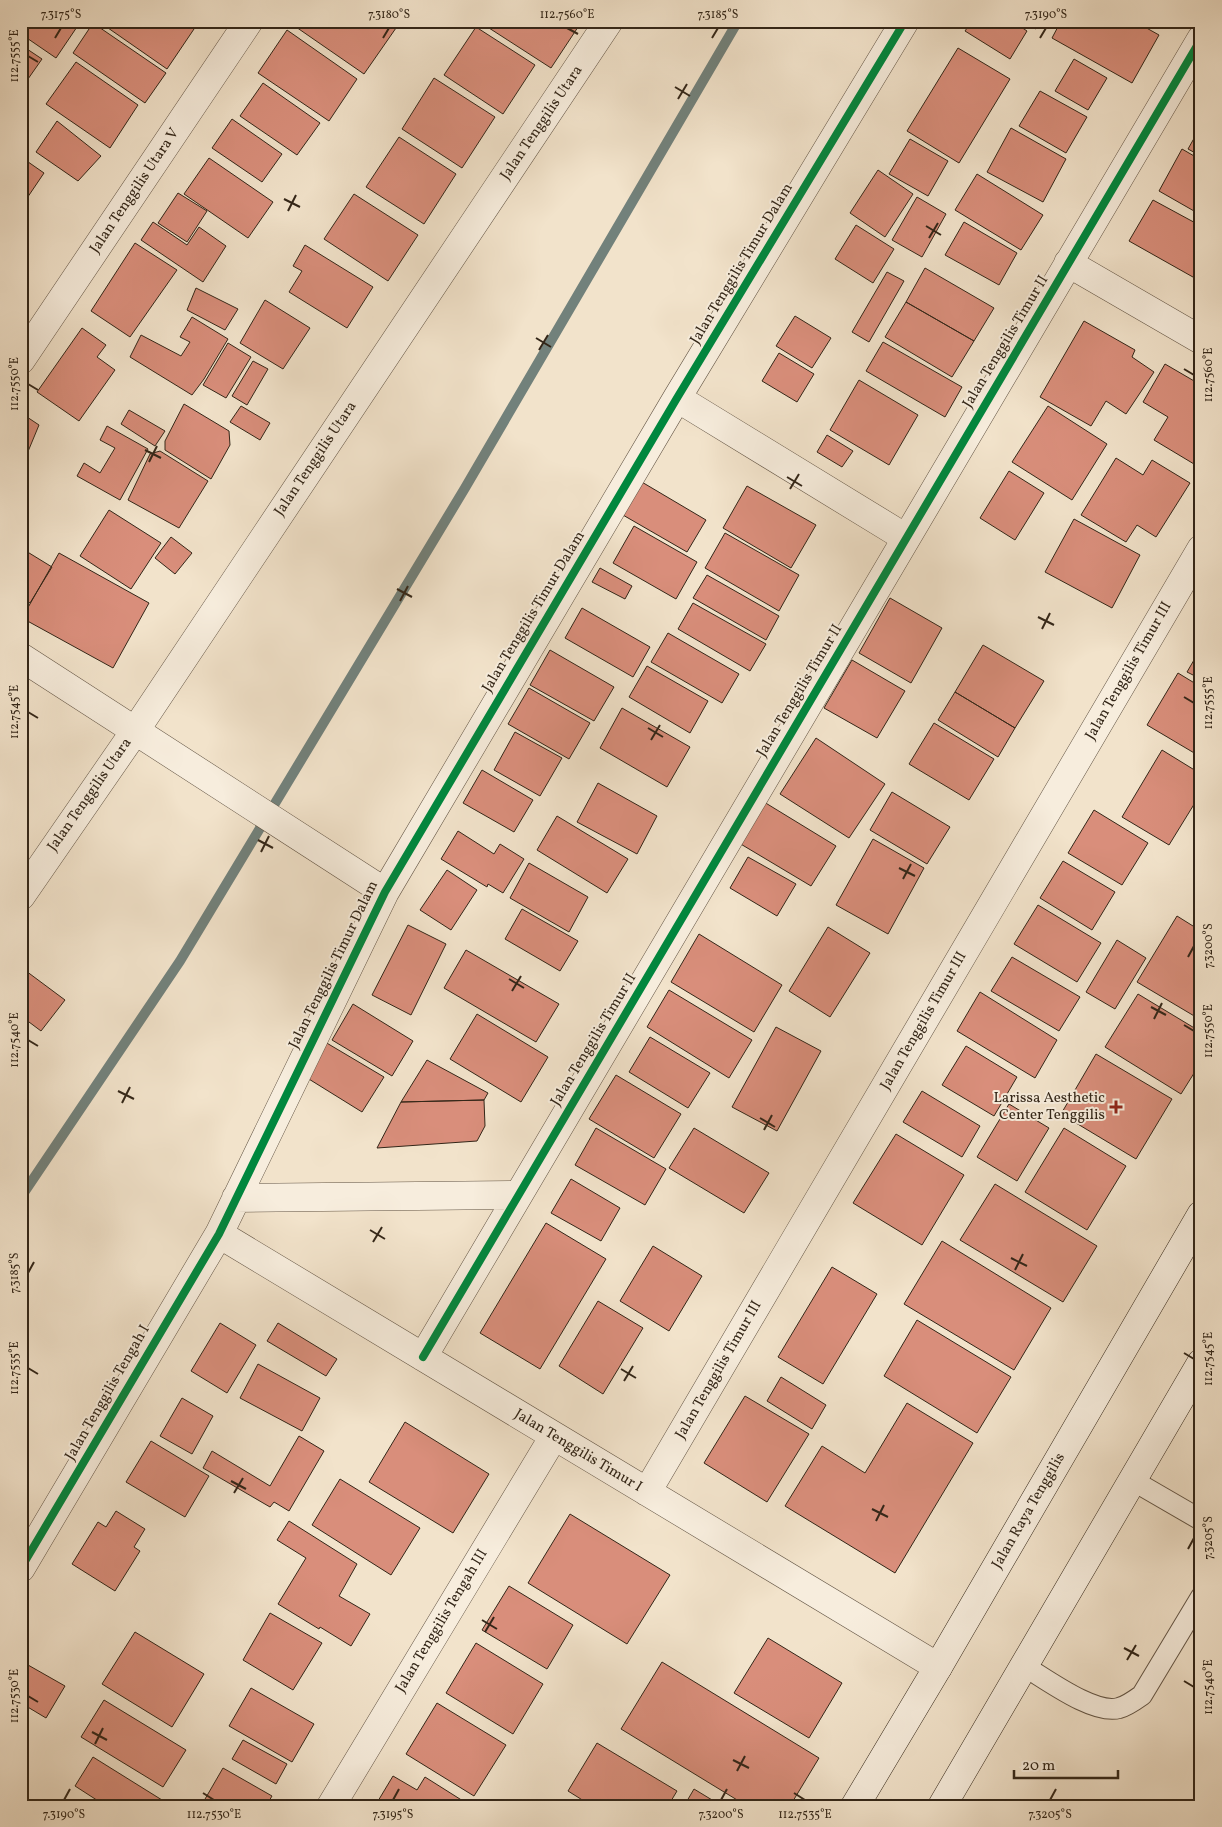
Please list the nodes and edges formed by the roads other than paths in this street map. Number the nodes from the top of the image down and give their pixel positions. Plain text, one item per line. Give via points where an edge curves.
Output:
1 (249, 21) edge
2 (609, 21) edge
3 (905, 21) edge
4 (1201, 39) edge
5 (1068, 263) junction
6 (1201, 340) edge
7 (21, 360) edge
8 (677, 398) junction
9 (906, 538) junction
10 (1201, 549) edge
11 (21, 657) edge
12 (135, 731) junction
13 (384, 892) junction
14 (21, 896) edge
15 (518, 1195) junction
16 (236, 1198) junction
17 (1201, 1215) edge
18 (219, 1234) junction
19 (423, 1357) junction
20 (1199, 1371) edge
21 (554, 1436) junction
22 (1132, 1480) junction
23 (647, 1492) junction
24 (1201, 1520) edge
25 (21, 1568) edge
26 (1201, 1597) edge
27 (1024, 1666) junction
28 (938, 1668) junction
29 (331, 1806) edge
30 (855, 1806) edge
31 (942, 1806) edge

1 - 7 street, Jalan Tenggilis Utara V
2 - 12 street, Jalan Tenggilis Utara
3 - 8 street, Jalan Tenggilis Timur Dalam
4 - 5 street, Jalan Tenggilis Timur II
5 - 6 street
5 - 9 street, Jalan Tenggilis Timur II
8 - 9 street
8 - 13 street, Jalan Tenggilis Timur Dalam
9 - 15 street, Jalan Tenggilis Timur II
10 - 23 street, Jalan Tenggilis Timur III
11 - 12 street
12 - 13 street
12 - 14 street, Jalan Tenggilis Utara
13 - 16 street, Jalan Tenggilis Timur Dalam
15 - 16 street
15 - 19 street, Jalan Tenggilis Timur II
16 - 18 street, Jalan Tenggilis Timur Dalam
17 - 28 street, Jalan Raya Tenggilis
18 - 19 street, Jalan Tenggilis Timur I
18 - 25 street, Jalan Tenggilis Tengah I
19 - 21 street, Jalan Tenggilis Timur I
20 - 22 street
21 - 23 street, Jalan Tenggilis Timur I
21 - 29 street, Jalan Tenggilis Tengah III
22 - 24 lane
22 - 27 street
23 - 28 street, Jalan Tenggilis Timur I
26 - 27 lane via 1142,1695 1118,1709 1090,1705
27 - 31 street
28 - 30 street, Jalan Raya Tenggilis

